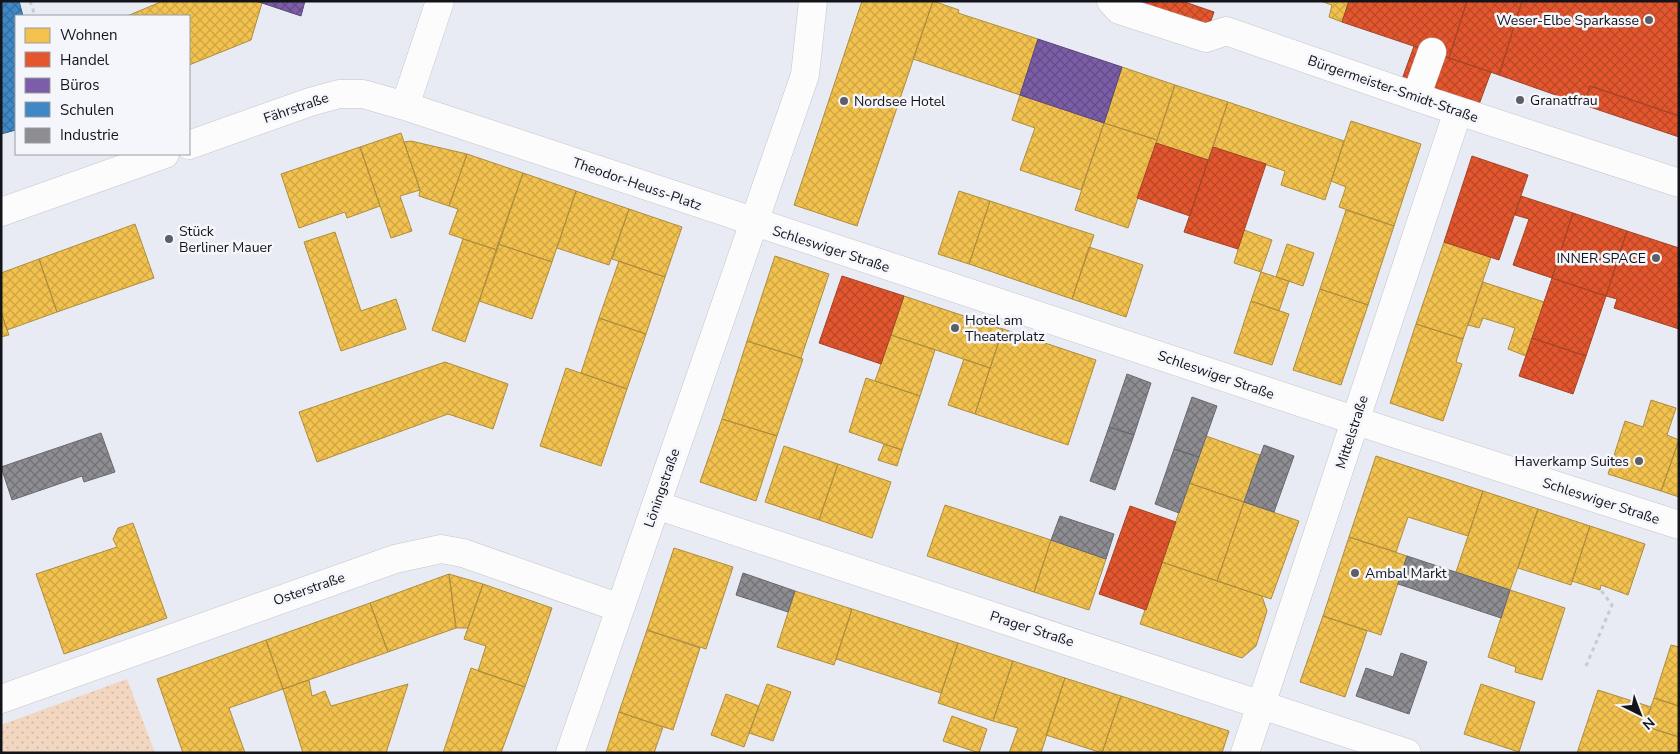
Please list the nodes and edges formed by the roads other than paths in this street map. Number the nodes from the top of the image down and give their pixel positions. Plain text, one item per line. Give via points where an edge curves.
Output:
1 (440, 1) edge
2 (813, 1) edge
3 (1111, 1) edge
4 (1432, 52) dead end
5 (1416, 97) junction
6 (405, 106) junction
7 (1458, 111) junction
8 (190, 145) edge
9 (162, 155) edge
10 (1679, 183) edge
11 (1, 212) edge
12 (754, 224) junction
13 (1356, 422) junction
14 (656, 505) junction
15 (1679, 526) edge
16 (620, 608) junction
17 (1, 699) edge
18 (1260, 704) junction
19 (570, 753) edge
20 (1245, 753) edge
21 (1407, 753) edge

1 - 6 street
2 - 12 street via 805,75
3 - 5 street, Bürgermeister-Smidt-Straße via 1119,10 1206,38 1226,31
4 - 5 street
5 - 7 street, Bürgermeister-Smidt-Straße
6 - 8 street, Fährstraße via 363,94 339,94
6 - 12 street, Theodor-Heuss-Platz
7 - 10 street, Bürgermeister-Smidt-Straße
7 - 13 street, Mittelstraße
9 - 11 street
12 - 13 street, Schleswiger Straße
12 - 14 street, Löningstraße
13 - 15 street, Schleswiger Straße
13 - 18 street, Mittelstraße
14 - 16 street, Löningstraße
14 - 18 street, Prager Straße
16 - 17 street, Osterstraße via 464,552 441,549 395,559
16 - 19 street, Löningstraße
18 - 20 street, Mittelstraße
18 - 21 street, Prager Straße

